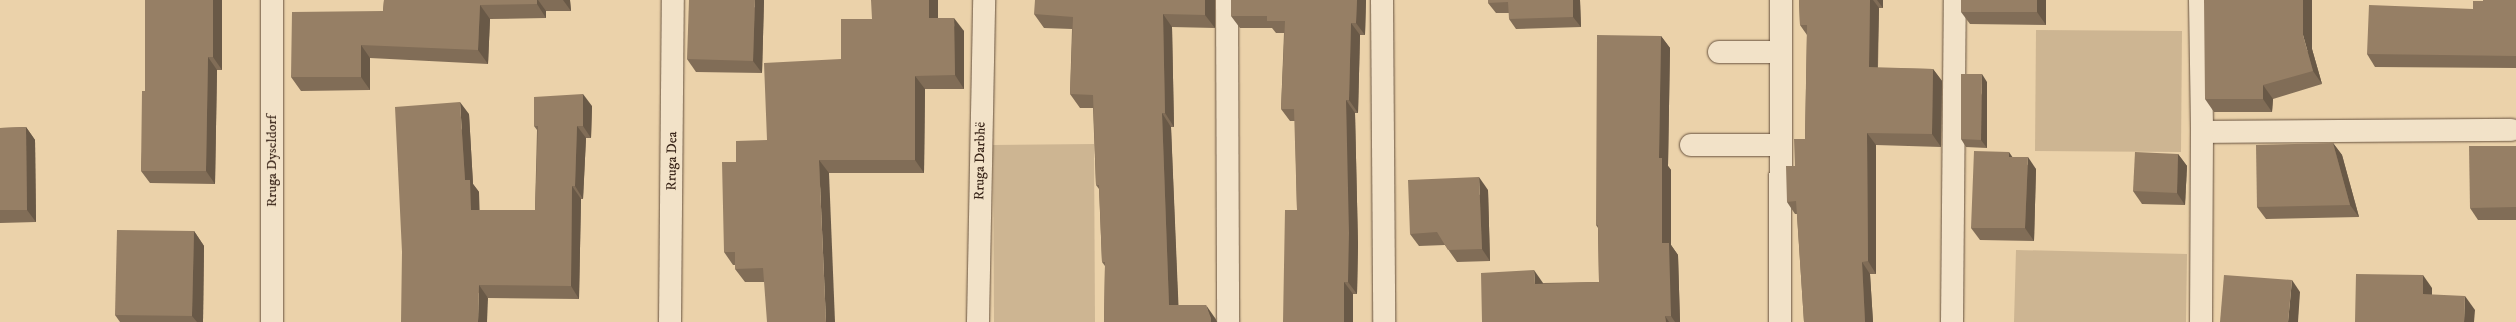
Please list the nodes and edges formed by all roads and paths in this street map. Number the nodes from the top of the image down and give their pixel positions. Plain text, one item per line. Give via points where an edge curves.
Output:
1 (272, 0) edge
2 (673, 0) edge
3 (984, 0) edge
4 (1228, 0) edge
5 (1382, 0) edge
6 (1781, 0) edge
7 (1955, 0) edge
8 (2200, 0) edge
9 (1719, 52) dead end
10 (1781, 52) junction
11 (2511, 130) dead end
12 (2202, 132) junction
13 (1691, 145) dead end
14 (1781, 145) junction
15 (272, 322) edge
16 (670, 322) edge
17 (978, 322) edge
18 (1228, 322) edge
19 (1384, 322) edge
20 (1780, 322) edge
21 (1952, 322) edge
22 (2201, 322) edge

1 - 15 street, Rruga Dyseldorf
2 - 16 street, Rruga Dea
3 - 17 street, Rruga Darbhë
4 - 18 street
5 - 19 street
6 - 10 street
7 - 21 street
8 - 12 street
9 - 10 street
10 - 14 street
11 - 12 street
12 - 22 street
13 - 14 street
14 - 20 street

